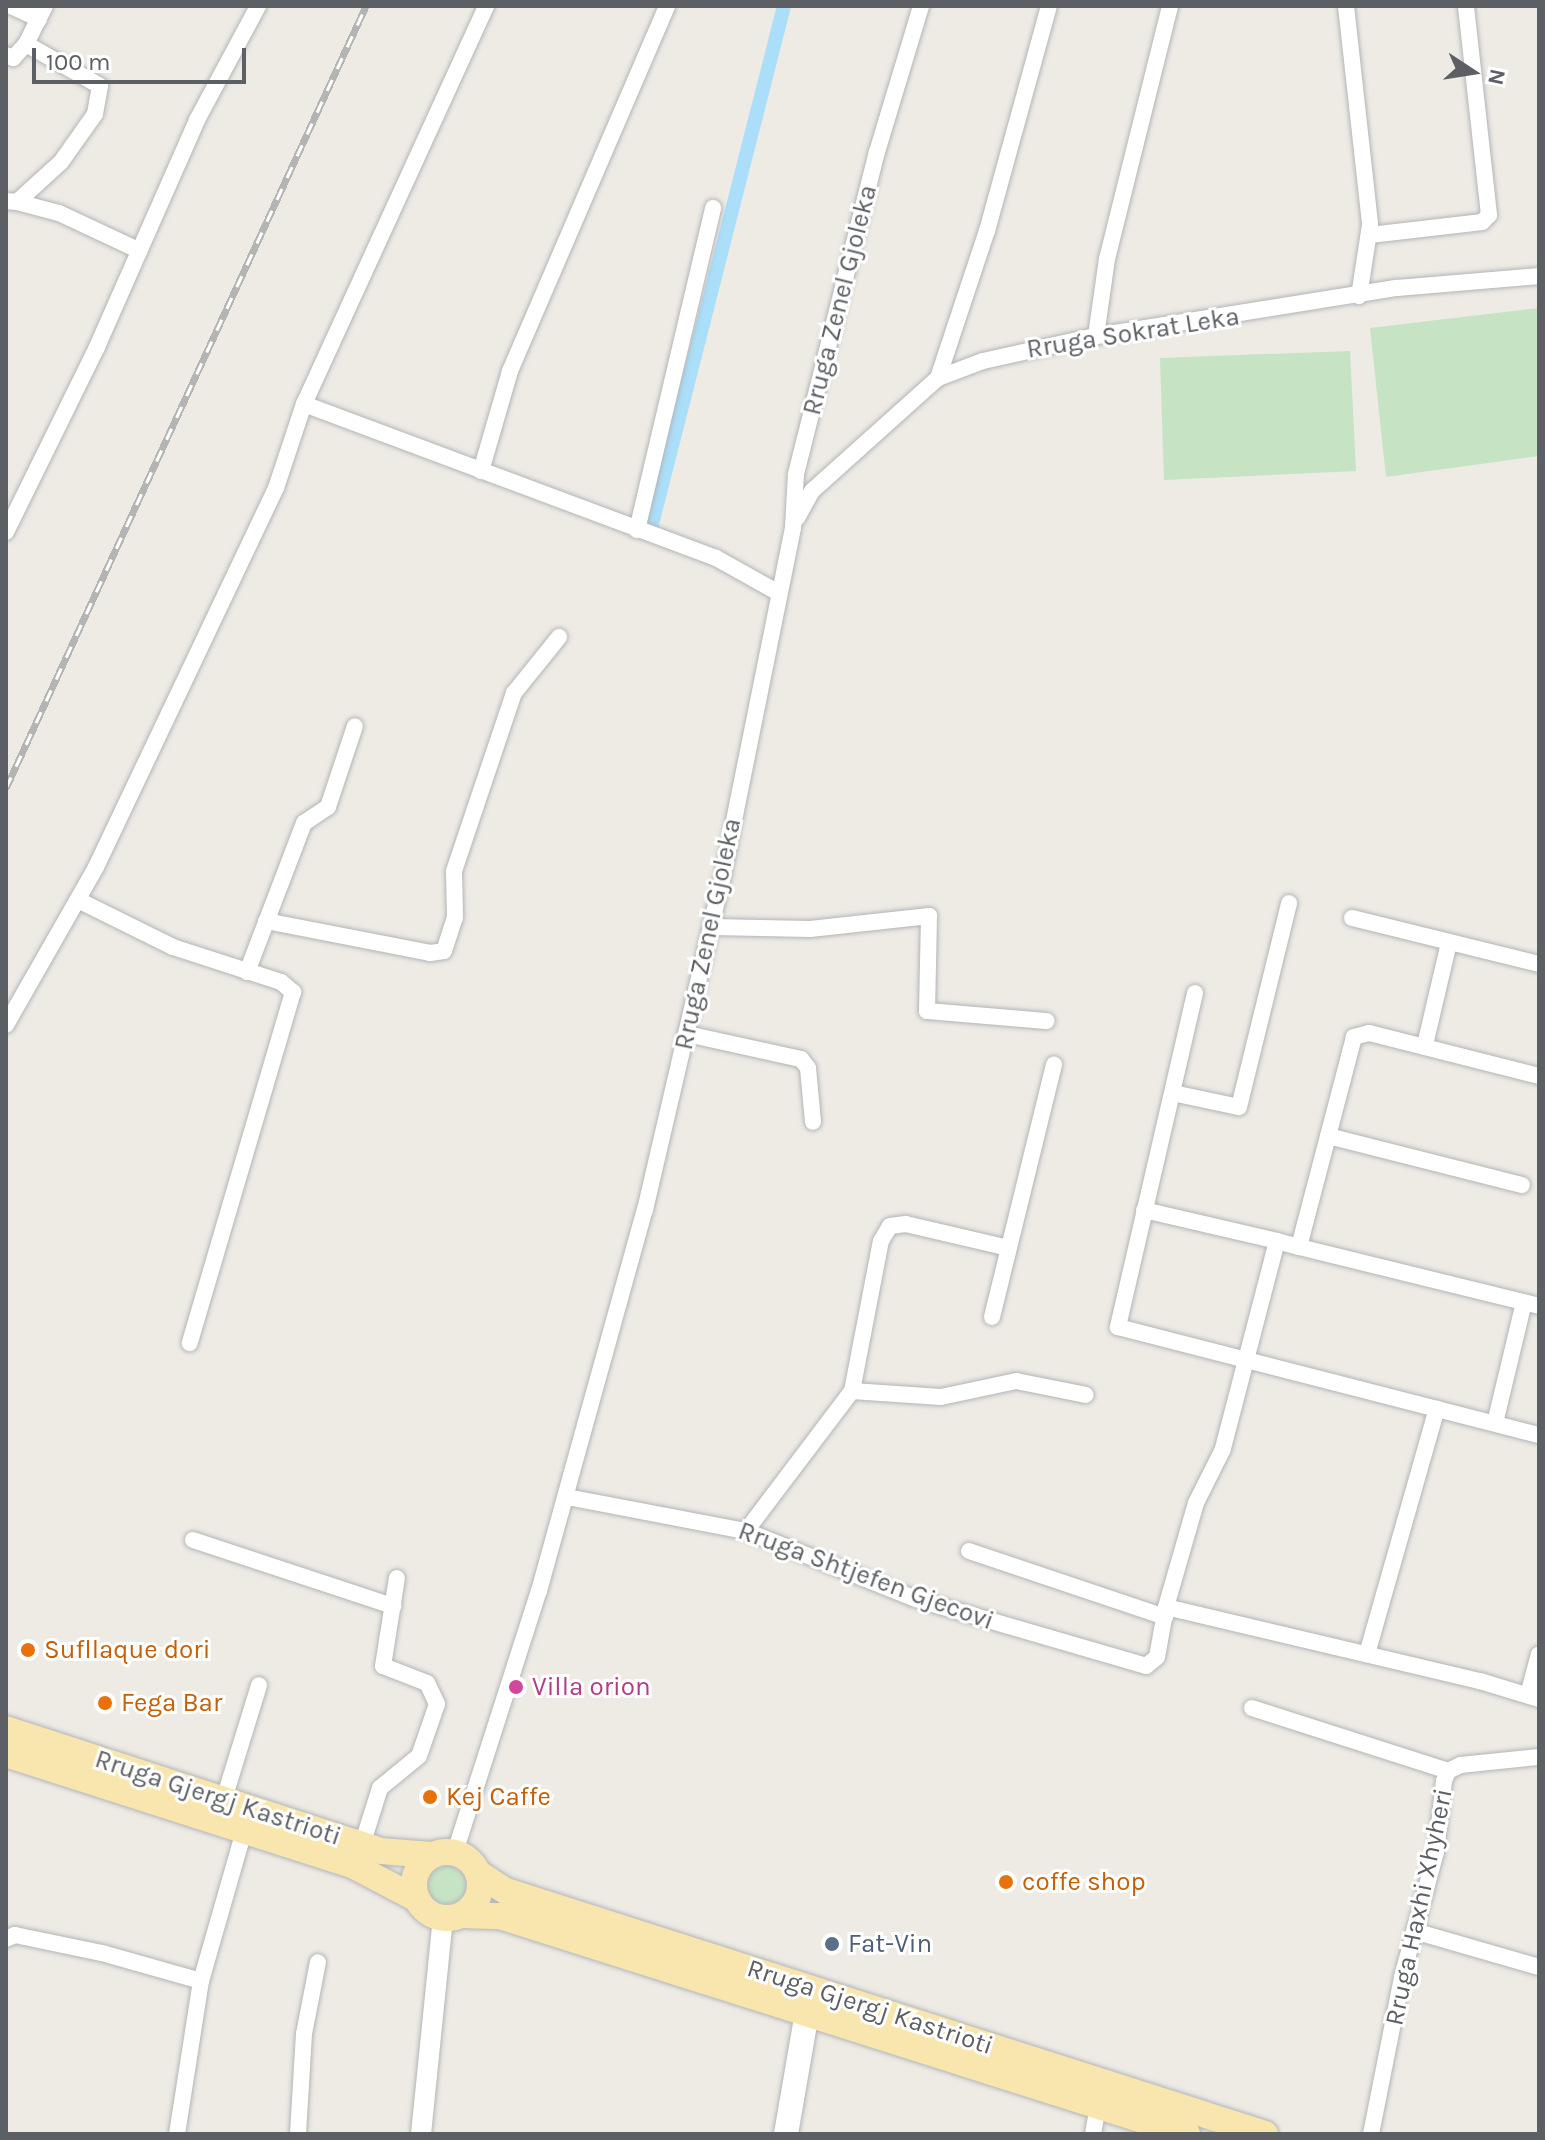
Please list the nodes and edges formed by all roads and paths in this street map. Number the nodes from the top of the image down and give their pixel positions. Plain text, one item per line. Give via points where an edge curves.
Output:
1 (11, 6) edge
2 (258, 6) edge
3 (486, 6) edge
4 (667, 6) edge
5 (921, 6) edge
6 (1049, 6) edge
7 (1170, 6) edge
8 (1346, 6) edge
9 (1466, 6) edge
10 (42, 12) edge
11 (26, 44) junction
12 (8, 60) edge
13 (12, 202) edge
14 (713, 208) dead end
15 (1370, 235) junction
16 (140, 251) junction
17 (1539, 276) edge
18 (1359, 296) junction
19 (1096, 336) junction
20 (938, 378) junction
21 (304, 404) junction
22 (481, 471) junction
23 (793, 527) junction
24 (637, 530) junction
25 (6, 532) edge
26 (779, 593) junction
27 (559, 637) dead end
28 (355, 726) dead end
29 (78, 900) junction
30 (1289, 903) dead end
31 (1352, 918) dead end
32 (266, 921) junction
33 (712, 927) junction
34 (1449, 943) junction
35 (1539, 964) edge
36 (247, 972) junction
37 (1195, 993) dead end
38 (1047, 1021) dead end
39 (6, 1025) edge
40 (687, 1034) junction
41 (1425, 1045) junction
42 (1054, 1064) dead end
43 (1539, 1076) edge
44 (1173, 1093) junction
45 (813, 1122) dead end
46 (1328, 1136) junction
47 (1522, 1185) dead end
48 (1144, 1210) junction
49 (1277, 1241) junction
50 (1299, 1247) junction
51 (1008, 1248) junction
52 (1532, 1304) edge
53 (992, 1317) dead end
54 (190, 1343) dead end
55 (1249, 1358) junction
56 (852, 1391) junction
57 (1086, 1395) dead end
58 (1437, 1409) junction
59 (1495, 1423) junction
60 (1539, 1435) edge
61 (567, 1497) junction
62 (746, 1531) junction
63 (193, 1540) dead end
64 (969, 1551) dead end
65 (397, 1578) dead end
66 (393, 1606) junction
67 (1165, 1612) junction
68 (1367, 1654) junction
69 (1539, 1654) edge
70 (259, 1685) dead end
71 (1533, 1697) edge
72 (1252, 1708) dead end
73 (6, 1729) edge
74 (6, 1754) edge
75 (1539, 1757) edge
76 (1448, 1771) junction
77 (224, 1799) junction
78 (244, 1831) junction
79 (362, 1845) junction
80 (443, 1854) junction
81 (478, 1873) junction
82 (417, 1899) junction
83 (452, 1917) junction
84 (1414, 1931) junction
85 (6, 1939) edge
86 (318, 1962) dead end
87 (1539, 1967) edge
88 (201, 1981) junction
89 (807, 2012) junction
90 (1098, 2106) junction
91 (177, 2134) edge
92 (298, 2134) edge
93 (421, 2134) edge
94 (786, 2134) edge
95 (1093, 2134) edge
96 (1187, 2134) edge
97 (1265, 2134) edge
98 (1371, 2134) edge

1 - 10 street
2 - 16 street via 197,120
3 - 21 street
4 - 22 street via 510,371
5 - 23 street, Rruga Zenel Gjoleka via 877,152 796,474
6 - 20 street via 987,231
7 - 19 street via 1107,259
8 - 15 street
9 - 15 street via 1489,215 1482,222
10 - 11 street
11 - 12 street
11 - 13 street via 100,86 95,114 74,146
13 - 16 street via 59,213
14 - 24 street
15 - 18 street
16 - 25 street
17 - 18 street, Rruga Sokrat Leka
18 - 19 street, Rruga Sokrat Leka
19 - 20 street, Rruga Sokrat Leka via 1009,354
20 - 23 street, Rruga Sokrat Leka via 812,491
21 - 22 street
21 - 29 street via 276,488
22 - 24 street
23 - 26 street, Rruga Zenel Gjoleka
24 - 26 street via 716,558
26 - 33 street, Rruga Zenel Gjoleka
27 - 32 street via 514,693 454,871 455,918 444,951 430,953
28 - 32 street via 328,807 304,823
29 - 36 street via 183,951
29 - 39 street
30 - 44 street via 1239,1107
31 - 34 street
32 - 36 street
33 - 38 street via 810,929 929,916 927,1011
33 - 40 street, Rruga Zenel Gjoleka
34 - 35 street
34 - 41 street
36 - 54 street via 289,985 293,992
37 - 44 street
40 - 45 street via 801,1059 808,1068
40 - 61 street, Rruga Zenel Gjoleka
41 - 43 street
41 - 46 street via 1369,1033 1354,1037
42 - 51 street
44 - 48 street
46 - 47 street
46 - 50 street
48 - 49 street
48 - 55 street via 1118,1327
49 - 50 street
49 - 55 street
50 - 52 street
51 - 53 street
51 - 56 street via 906,1224 890,1226 881,1241
52 - 59 street
55 - 58 street
55 - 67 street via 1223,1449 1192,1514
56 - 57 street via 941,1397 1016,1381
56 - 62 street
58 - 59 street
58 - 68 street
59 - 60 street
61 - 62 street, Rruga Shtjefen Gjecovi
61 - 80 street, Rruga Zenel Gjoleka
62 - 67 street, Rruga Shtjefen Gjecovi via 916,1599 1146,1666 1157,1657
63 - 66 street
64 - 67 street
65 - 66 street
66 - 79 street via 383,1666 427,1683 437,1704 419,1756 380,1788
67 - 68 street
68 - 71 street
69 - 71 street
70 - 77 street
72 - 76 street
73 - 77 main road, Rruga Gjergj Kastrioti
74 - 78 main road, Rruga Gjergj Kastrioti
75 - 76 street, Rruga Haxhi Xhyheri via 1507,1757
76 - 84 street, Rruga Haxhi Xhyheri via 1436,1852
77 - 79 main road, Rruga Gjergj Kastrioti
78 - 82 main road, Rruga Gjergj Kastrioti via 373,1873
78 - 88 street
79 - 80 main road, Rruga Gjergj Kastrioti via 397,1855
80 - 81 main road
80 - 82 main road via 416,1874
81 - 83 main road via 476,1902
81 - 97 main road, Rruga Gjergj Kastrioti via 506,1891
82 - 83 main road
83 - 89 main road, Rruga Gjergj Kastrioti via 500,1916
83 - 93 street
84 - 87 street
84 - 98 street, Rruga Haxhi Xhyheri
85 - 88 street via 15,1935 102,1953
86 - 92 street via 304,2034
88 - 91 street
89 - 90 main road, Rruga Gjergj Kastrioti
89 - 94 main road
90 - 95 street
90 - 96 main road, Rruga Gjergj Kastrioti

